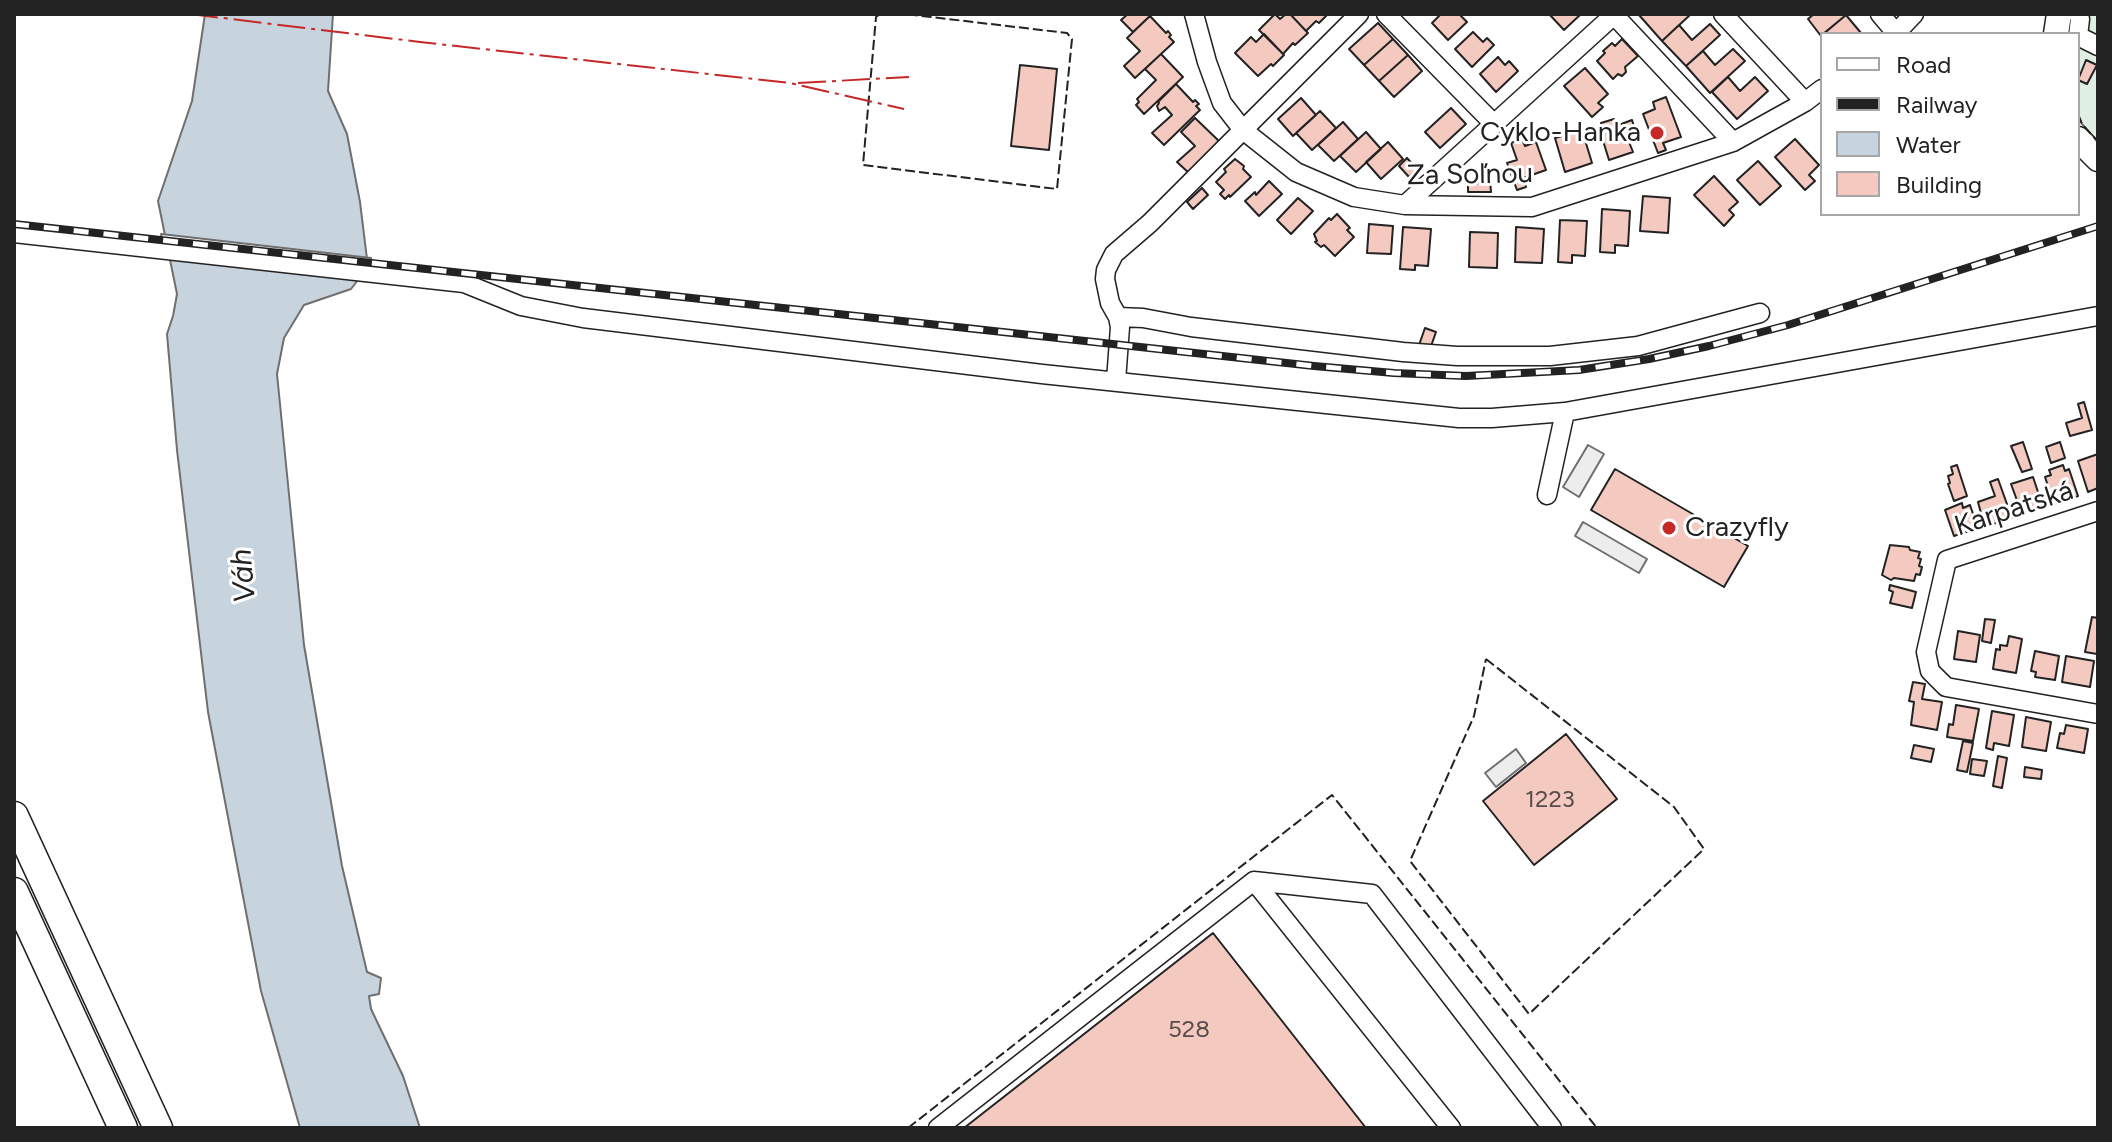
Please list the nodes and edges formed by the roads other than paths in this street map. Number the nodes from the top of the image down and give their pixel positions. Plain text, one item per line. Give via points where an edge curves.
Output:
1 (1194, 14) edge
2 (1359, 14) edge
3 (1386, 14) edge
4 (1614, 14) edge
5 (1723, 14) edge
6 (1880, 14) edge
7 (1914, 14) edge
8 (2078, 14) edge
9 (2067, 30) edge
10 (1894, 32) edge
11 (1897, 32) edge
12 (2080, 37) edge
13 (2098, 46) edge
14 (1820, 91) edge
15 (1805, 102) junction
16 (1493, 123) junction
17 (1243, 130) junction
18 (2080, 141) edge
19 (1733, 142) junction
20 (2098, 159) edge
21 (1405, 205) junction
22 (14, 233) edge
23 (1760, 313) dead end
24 (2098, 316) edge
25 (1118, 317) junction
26 (1116, 381) junction
27 (1565, 412) junction
28 (1547, 495) dead end
29 (2098, 511) edge
30 (2098, 714) edge
31 (14, 816) edge
32 (1254, 881) junction
33 (14, 892) edge
34 (123, 1128) edge
35 (158, 1128) edge
36 (938, 1128) edge
37 (1451, 1128) edge
38 (1552, 1128) edge

1 - 17 street, Za Soľnou via 1222,103
2 - 17 street
3 - 16 street
4 - 16 street
4 - 19 street
5 - 15 street
6 - 10 street
7 - 11 street
8 - 9 street via 2080,19
12 - 13 street
14 - 15 street, Za Soľnou
15 - 19 street, Za Soľnou
16 - 21 street
17 - 21 street, Za Soľnou via 1296,172 1354,197
17 - 25 street via 1114,254 1105,279
18 - 20 main road
19 - 21 street, Za Soľnou via 1532,207
22 - 26 street via 464,283 521,306 583,318
23 - 25 street via 1638,346 1537,356 1403,352
24 - 27 street
25 - 26 street
26 - 27 street via 1459,418
27 - 28 street
29 - 30 street, Karpatská via 1947,560 1926,652 1930,671 1946,687
31 - 35 highway
32 - 36 street
32 - 37 street
32 - 38 street via 1372,894
33 - 34 highway

